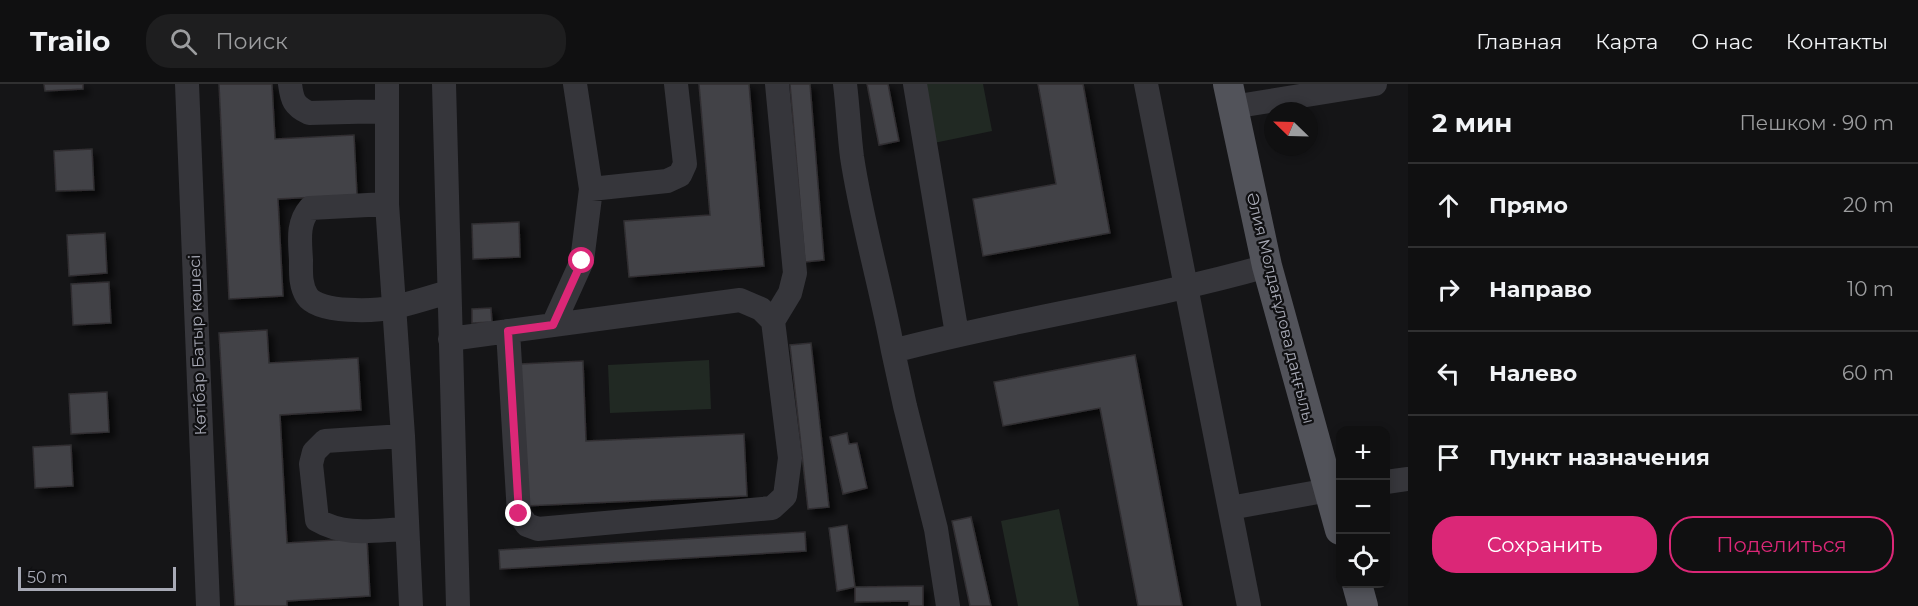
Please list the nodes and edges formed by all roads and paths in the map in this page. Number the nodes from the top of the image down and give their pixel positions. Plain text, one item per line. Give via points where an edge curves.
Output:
1 (187, 84) edge
2 (290, 84) edge
3 (387, 84) edge
4 (444, 84) edge
5 (575, 84) edge
6 (676, 84) edge
7 (777, 84) edge
8 (845, 84) edge
9 (915, 84) edge
10 (1146, 84) edge
11 (1376, 84) edge
12 (1230, 96) edge
13 (387, 111) junction
14 (591, 189) junction
15 (387, 204) junction
16 (1267, 266) junction
17 (1187, 286) junction
18 (448, 292) junction
19 (394, 307) junction
20 (773, 321) junction
21 (553, 325) junction
22 (508, 331) junction
23 (957, 334) junction
24 (450, 339) junction
25 (893, 351) junction
26 (403, 436) junction
27 (1408, 479) edge
28 (1390, 481) edge
29 (1334, 489) edge
30 (1230, 508) junction
31 (407, 529) junction
32 (1358, 588) edge
33 (208, 606) edge
34 (411, 606) edge
35 (458, 606) edge
36 (948, 606) edge
37 (1249, 606) edge
38 (1363, 606) edge

1 - 33 street, Көтібар Батыр көшесі
2 - 13 street via 292,102 309,114
3 - 13 street
4 - 18 street
5 - 14 street
6 - 14 street via 685,164 680,175
7 - 20 street via 795,273 790,293
8 - 25 street via 852,157
9 - 23 street
10 - 17 street
11 - 12 street
12 - 16 main road, Әлия Молдағұлова даңғылы
13 - 15 street
14 - 21 street via 582,261
15 - 19 street
15 - 19 street via 310,208 300,226 302,282 308,297 336,310
16 - 17 street
16 - 29 main road, Әлия Молдағұлова даңғылы
17 - 23 street
17 - 30 street
18 - 19 street
18 - 24 street
19 - 26 street
20 - 21 street via 762,309 741,300
20 - 22 street via 790,458 785,496 772,508 538,529 527,525 519,514
21 - 22 street
22 - 24 street
23 - 25 street
24 - 35 street
25 - 36 street via 936,530
26 - 31 street
26 - 31 street via 325,441 314,452 311,464 317,520 344,531
27 - 28 street
29 - 30 street
30 - 37 street
31 - 34 street
32 - 38 main road

